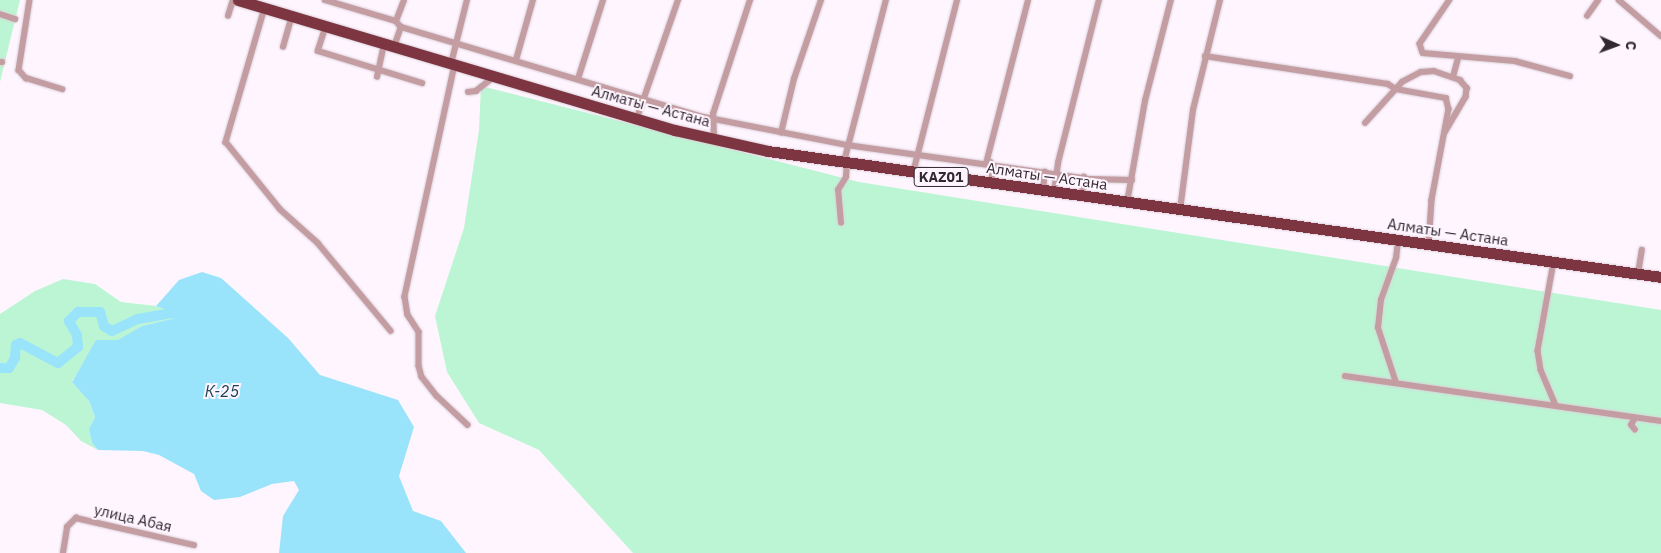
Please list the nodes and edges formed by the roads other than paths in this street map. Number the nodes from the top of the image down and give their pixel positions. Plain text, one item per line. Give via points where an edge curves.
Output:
1 (30, 0) edge
2 (233, 0) edge
3 (238, 0) edge
4 (324, 0) edge
5 (404, 0) edge
6 (468, 0) edge
7 (533, 0) edge
8 (603, 0) edge
9 (678, 0) edge
10 (750, 0) edge
11 (821, 0) edge
12 (886, 0) edge
13 (956, 0) edge
14 (1028, 0) edge
15 (1099, 0) edge
16 (1171, 0) edge
17 (1220, 0) edge
18 (1450, 0) edge
19 (1598, 0) edge
20 (1619, 0) edge
21 (340, 2) edge
22 (265, 8) junction
23 (0, 14) edge
24 (228, 16) dead end
25 (292, 16) junction
26 (1587, 16) dead end
27 (15, 19) dead end
28 (396, 21) junction
29 (326, 27) junction
30 (401, 27) junction
31 (1661, 36) edge
32 (456, 41) junction
33 (389, 45) junction
34 (283, 46) dead end
35 (1205, 56) junction
36 (1458, 58) junction
37 (516, 60) junction
38 (453, 64) junction
39 (378, 73) junction
40 (1570, 76) dead end
41 (494, 77) junction
42 (1453, 77) junction
43 (578, 79) junction
44 (422, 82) dead end
45 (62, 89) dead end
46 (1396, 89) junction
47 (468, 92) dead end
48 (644, 99) junction
49 (637, 119) junction
50 (712, 119) junction
51 (1365, 123) dead end
52 (781, 133) junction
53 (1445, 133) junction
54 (714, 139) junction
55 (847, 145) junction
56 (917, 154) junction
57 (846, 163) junction
58 (989, 164) junction
59 (1045, 172) junction
60 (913, 173) junction
61 (1056, 173) junction
62 (1084, 177) junction
63 (1132, 180) junction
64 (993, 184) junction
65 (1048, 192) junction
66 (1081, 196) junction
67 (1127, 203) junction
68 (1180, 210) junction
69 (841, 223) dead end
70 (1398, 240) junction
71 (1429, 245) junction
72 (1642, 250) dead end
73 (1554, 262) junction
74 (1638, 274) junction
75 (1661, 277) edge
76 (390, 331) dead end
77 (1345, 376) dead end
78 (1396, 382) junction
79 (1556, 405) junction
80 (1635, 418) junction
81 (1661, 421) edge
82 (468, 425) dead end
83 (1635, 430) dead end
84 (194, 545) dead end
85 (63, 553) edge

1 - 45 street via 20,70 26,78
2 - 24 street
3 - 22 highway, Алматы — Астана / KАZ01
4 - 21 street
5 - 28 street
6 - 32 street
7 - 37 street
8 - 43 street
9 - 48 street
10 - 50 street
11 - 52 street via 794,78
12 - 55 street
13 - 56 street
14 - 58 street via 988,155
15 - 61 street
16 - 63 street via 1145,102
17 - 35 street
18 - 36 street via 1420,48 1426,55
19 - 26 street
20 - 31 street
21 - 28 street
22 - 25 highway, Алматы — Астана / KАZ01
22 - 76 street via 226,142 280,209 318,243
23 - 27 street
25 - 29 highway, Алматы — Астана / KАZ01
25 - 34 street
28 - 30 street
29 - 33 highway, Алматы — Астана / KАZ01
29 - 39 street via 318,51
30 - 32 street
30 - 33 street
32 - 37 street
32 - 38 street
33 - 38 highway, Алматы — Астана / KАZ01
33 - 39 street
35 - 46 street via 1388,84
35 - 68 street via 1189,137
36 - 40 street via 1515,61
36 - 42 street
37 - 43 street
38 - 41 highway, Алматы — Астана / KАZ01
38 - 82 street via 405,297 408,315 419,332 422,376 437,396
39 - 44 street
41 - 47 street via 476,91
41 - 49 highway, Алматы — Астана / KАZ01
42 - 46 street via 1434,71 1421,72
42 - 53 street via 1466,84 1468,92
43 - 48 street
46 - 51 street
46 - 53 street via 1446,98 1449,106
48 - 49 street
48 - 50 street
49 - 54 highway, Алматы — Астана / KАZ01
50 - 52 street
50 - 54 street
52 - 55 street
53 - 71 street via 1432,200
54 - 57 highway, Алматы — Астана / KАZ01
55 - 56 street
55 - 57 street
56 - 58 street
56 - 60 street
57 - 60 highway, Алматы — Астана / KАZ01
57 - 69 street via 846,178 838,190
58 - 59 street
58 - 64 street
59 - 61 street
59 - 65 street
60 - 64 highway, Алматы — Астана / KАZ01
61 - 62 street
61 - 65 street
62 - 63 street
62 - 66 street
63 - 67 street
64 - 65 highway, Алматы — Астана / KАZ01
65 - 66 highway, Алматы — Астана / KАZ01
66 - 67 highway, Алматы — Астана / KАZ01
67 - 68 highway, Алматы — Астана / KАZ01
68 - 70 highway, Алматы — Астана / KАZ01
70 - 71 highway, Алматы — Астана / KАZ01
70 - 78 street via 1396,258 1381,300 1378,328
71 - 73 highway, Алматы — Астана / KАZ01
72 - 74 street
73 - 74 highway, Алматы — Астана / KАZ01
73 - 79 street via 1538,356
74 - 75 highway, Алматы — Астана / KАZ01
77 - 78 street
78 - 79 street
79 - 80 street
80 - 81 street
80 - 83 street via 1631,425
84 - 85 street, улица Абая via 76,518 67,527

